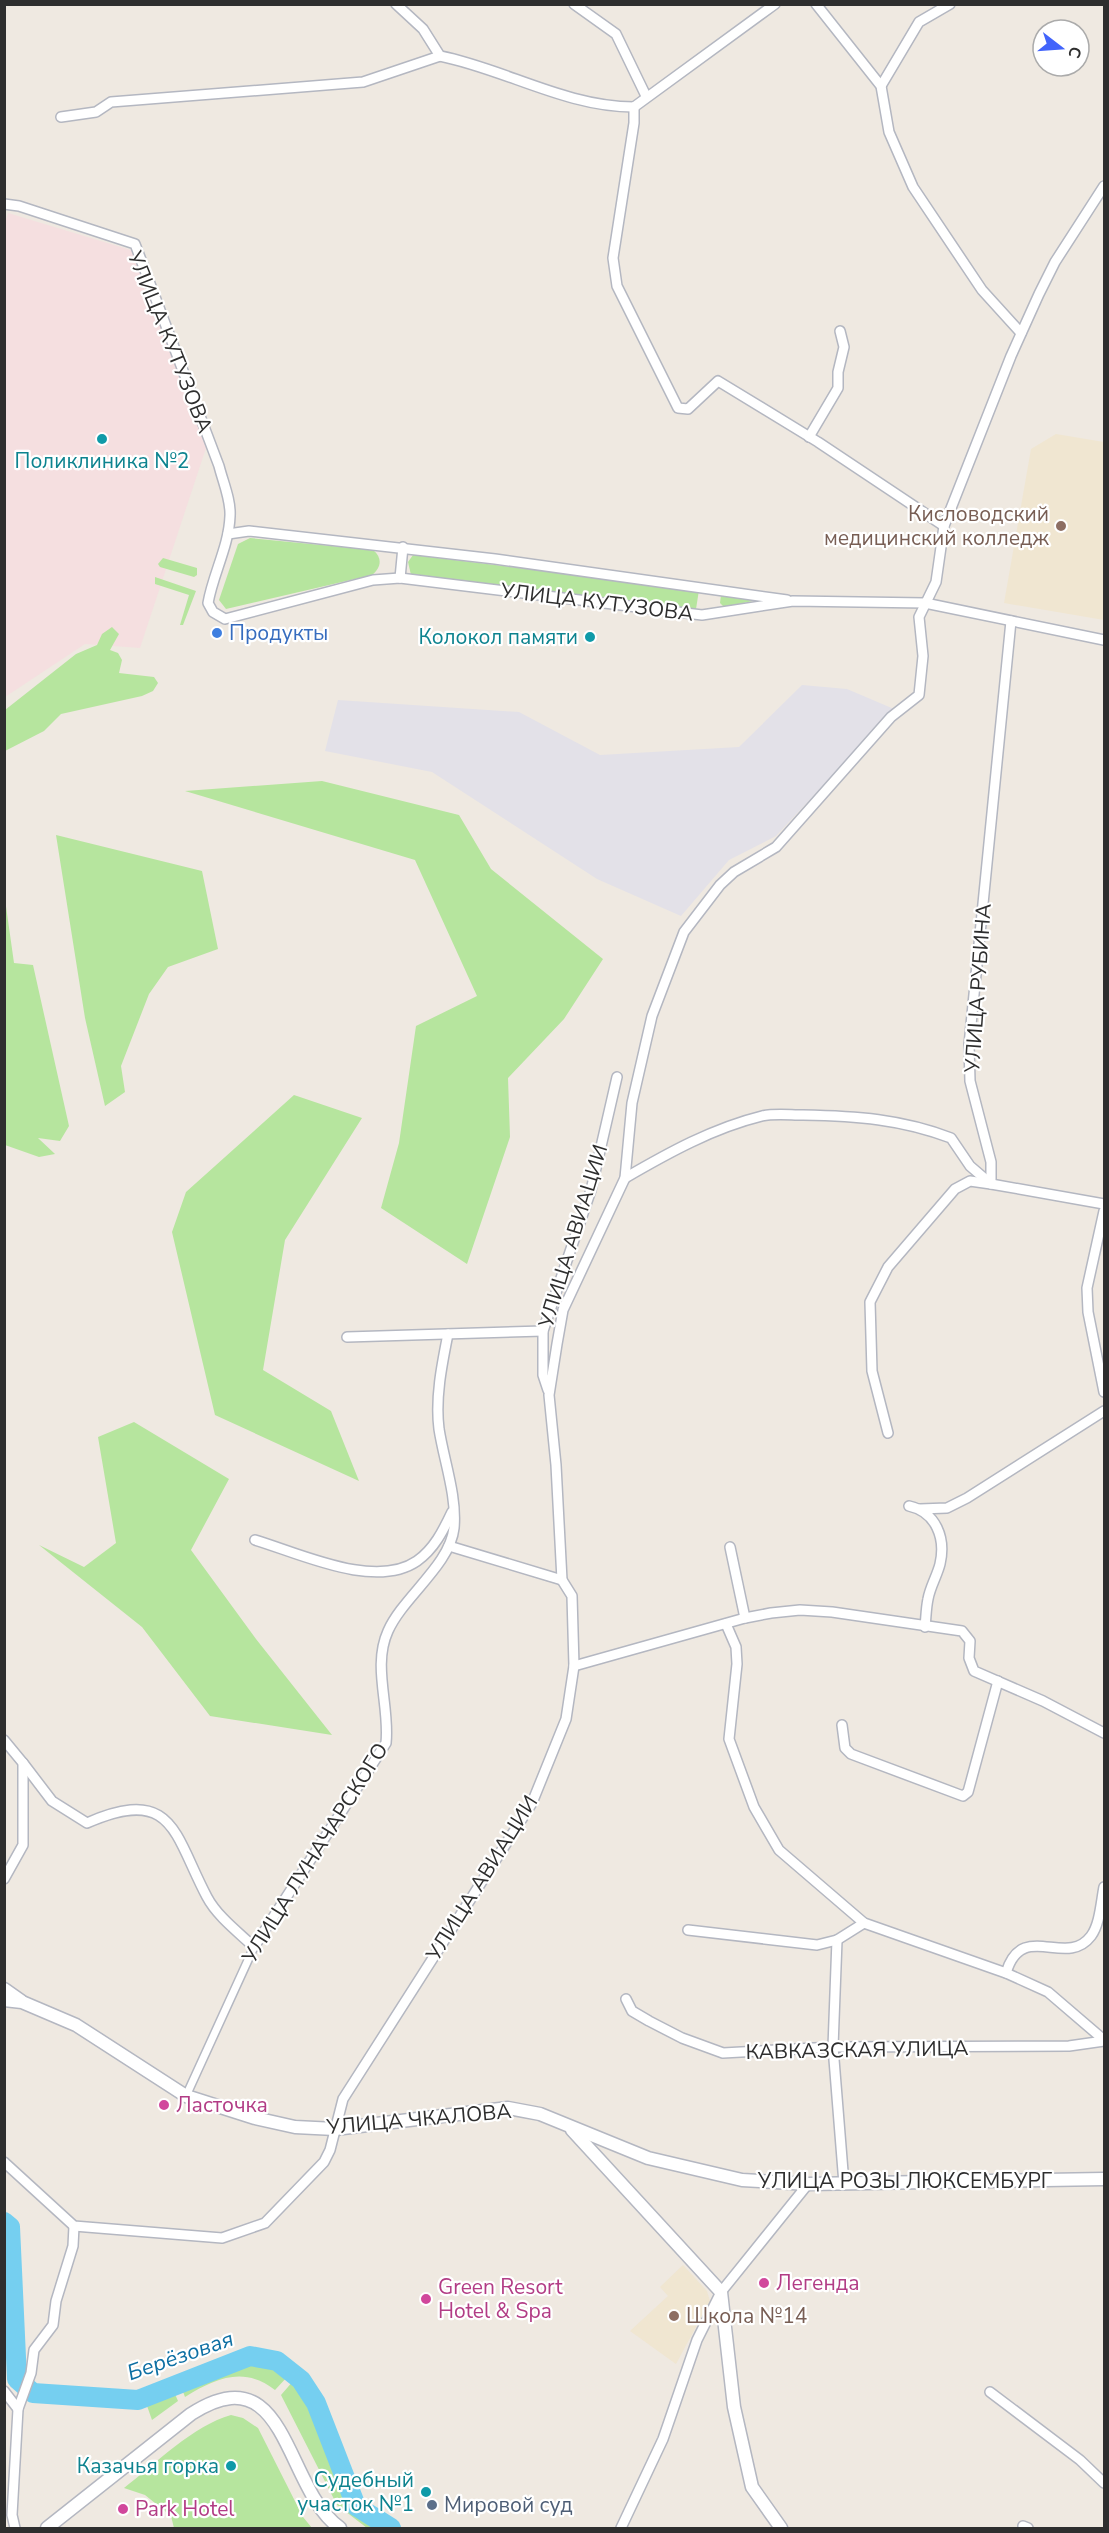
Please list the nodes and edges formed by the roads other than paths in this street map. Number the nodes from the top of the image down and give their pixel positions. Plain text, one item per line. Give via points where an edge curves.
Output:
1 (396, 4) edge
2 (574, 4) edge
3 (775, 4) edge
4 (816, 4) edge
5 (950, 4) edge
6 (440, 56) junction
7 (880, 86) junction
8 (646, 96) junction
9 (634, 106) junction
10 (61, 117) dead end
11 (1104, 186) edge
12 (4, 204) edge
13 (840, 331) dead end
14 (1021, 333) junction
15 (809, 437) junction
16 (944, 526) junction
17 (228, 534) junction
18 (403, 548) junction
19 (400, 578) junction
20 (793, 601) junction
21 (925, 603) junction
22 (1011, 621) junction
23 (1104, 640) edge
24 (617, 1077) dead end
25 (625, 1178) junction
26 (992, 1184) junction
27 (1104, 1204) edge
28 (1104, 1210) edge
29 (1103, 1229) edge
30 (543, 1330) junction
31 (448, 1334) junction
32 (348, 1337) dead end
33 (1104, 1392) edge
34 (549, 1395) junction
35 (1104, 1411) edge
36 (888, 1433) dead end
37 (909, 1506) dead end
38 (920, 1509) junction
39 (453, 1510) junction
40 (255, 1540) dead end
41 (449, 1546) junction
42 (730, 1547) dead end
43 (562, 1580) junction
44 (745, 1618) junction
45 (726, 1624) junction
46 (925, 1627) junction
47 (574, 1666) junction
48 (998, 1681) junction
49 (842, 1725) dead end
50 (1104, 1733) edge
51 (4, 1740) edge
52 (23, 1763) junction
53 (4, 1879) edge
54 (1104, 1887) edge
55 (864, 1923) junction
56 (688, 1930) dead end
57 (837, 1940) junction
58 (254, 1947) junction
59 (1006, 1972) junction
60 (4, 1989) edge
61 (626, 1999) dead end
62 (4, 2000) edge
63 (22, 2002) junction
64 (1104, 2040) edge
65 (833, 2047) junction
66 (186, 2096) junction
67 (569, 2127) junction
68 (335, 2129) junction
69 (4, 2162) edge
70 (1104, 2179) edge
71 (808, 2184) junction
72 (844, 2184) junction
73 (74, 2226) junction
74 (721, 2292) junction
75 (4, 2391) edge
76 (990, 2392) dead end
77 (18, 2409) junction
78 (1104, 2483) edge
79 (15, 2529) edge
80 (47, 2529) edge
81 (340, 2529) edge
82 (621, 2529) edge
83 (781, 2529) edge

1 - 6 street via 423,29
2 - 8 street via 616,34
3 - 8 street
4 - 7 street
5 - 7 street via 919,22
6 - 9 street via 466,61 540,88 620,107
6 - 10 street via 363,82 122,100 96,112
7 - 14 street via 889,132 913,188 982,290
8 - 9 street
9 - 15 street via 612,258 617,286 664,386 678,408 688,409 718,381
11 - 14 street via 1055,262
12 - 17 street, УЛИЦА КУТУЗОВА via 135,244 219,466 228,498
13 - 15 street via 844,347 838,388
14 - 16 street
15 - 16 street
16 - 21 street via 936,582
17 - 18 street, УЛИЦА КУТУЗОВА via 249,531
17 - 19 street, УЛИЦА КУТУЗОВА via 208,603 213,612 225,619 373,580
18 - 19 street
18 - 20 street, УЛИЦА КУТУЗОВА
19 - 20 street, УЛИЦА КУТУЗОВА via 702,615
20 - 21 street, УЛИЦА КУТУЗОВА
21 - 22 street, УЛИЦА КУТУЗОВА
21 - 25 street, УЛИЦА АВИАЦИИ via 919,617 923,656 919,695 891,717 776,847 720,885 684,932 652,1016 632,1102
22 - 23 street, УЛИЦА КУТУЗОВА
22 - 26 street, УЛИЦА РУБИНА via 969,1045 970,1081 992,1162
24 - 30 street, УЛИЦА АВИАЦИИ via 591,1190
25 - 26 street via 729,1125 765,1115 867,1116 951,1138 970,1166
25 - 34 street, УЛИЦА АВИАЦИИ via 563,1310
26 - 27 street
26 - 36 street via 970,1181 955,1189 888,1267 870,1302 872,1371
28 - 29 street
29 - 33 street via 1087,1288
30 - 31 street
30 - 34 street, УЛИЦА АВИАЦИИ via 543,1375
31 - 32 street
31 - 39 street, УЛИЦА ЛУНАЧАРСКОГО via 440,1373 439,1426
34 - 43 street, УЛИЦА АВИАЦИИ
35 - 38 street via 967,1498 947,1508
37 - 38 street
38 - 46 street via 937,1525 941,1542
39 - 40 street via 434,1545 416,1562 373,1573
39 - 41 street, УЛИЦА ЛУНАЧАРСКОГО via 454,1529
41 - 43 street
41 - 58 street, УЛИЦА ЛУНАЧАРСКОГО via 389,1629 382,1647 382,1681 389,1722 386,1743
42 - 44 street
43 - 47 street, УЛИЦА АВИАЦИИ via 572,1596
44 - 45 street
44 - 46 street via 821,1611
45 - 47 street
45 - 55 street via 736,1647 737,1664 729,1739 754,1807 779,1850
46 - 48 street via 968,1635 974,1671
47 - 68 street, УЛИЦА АВИАЦИИ via 566,1719 532,1803 343,2099
48 - 49 street via 968,1792 963,1796 851,1754 845,1748
48 - 50 street
51 - 52 street
52 - 53 street via 23,1845
52 - 58 street via 52,1801 87,1823 130,1810 150,1813 169,1822 180,1837 208,1899
54 - 59 street via 1092,1935 1084,1944 1018,1949
55 - 57 street
55 - 59 street
56 - 57 street via 818,1945
57 - 65 street
58 - 66 street, УЛИЦА ЛУНАЧАРСКОГО
59 - 64 street via 1048,1992
60 - 63 street
61 - 65 street, КАВКАЗСКАЯ УЛИЦА via 632,2011 649,2022 723,2053
62 - 63 street, УЛИЦА ЧКАЛОВА
63 - 66 street, УЛИЦА ЧКАЛОВА via 76,2025
64 - 65 street, КАВКАЗСКАЯ УЛИЦА via 1070,2046
65 - 72 street
66 - 68 street, УЛИЦА ЧКАЛОВА via 295,2127
67 - 68 street, УЛИЦА ЧКАЛОВА via 540,2114 508,2108
67 - 71 street, УЛИЦА РОЗЫ ЛЮКСЕМБУРГ via 648,2158 700,2172 742,2180
67 - 74 street, УЛИЦА ЧКАЛОВА
68 - 73 street, УЛИЦА АВИАЦИИ via 324,2162 265,2223 222,2238
69 - 73 street
70 - 72 street, УЛИЦА РОЗЫ ЛЮКСЕМБУРГ
71 - 72 street, УЛИЦА РОЗЫ ЛЮКСЕМБУРГ
71 - 74 street
73 - 77 street via 73,2246 53,2325 34,2350 31,2373
74 - 82 street via 697,2340 663,2439
74 - 83 street via 734,2407 752,2487
75 - 77 street
76 - 78 street via 1080,2460
77 - 79 street via 12,2515
80 - 81 street via 191,2414 210,2401 235,2396 257,2403 271,2415 318,2504

